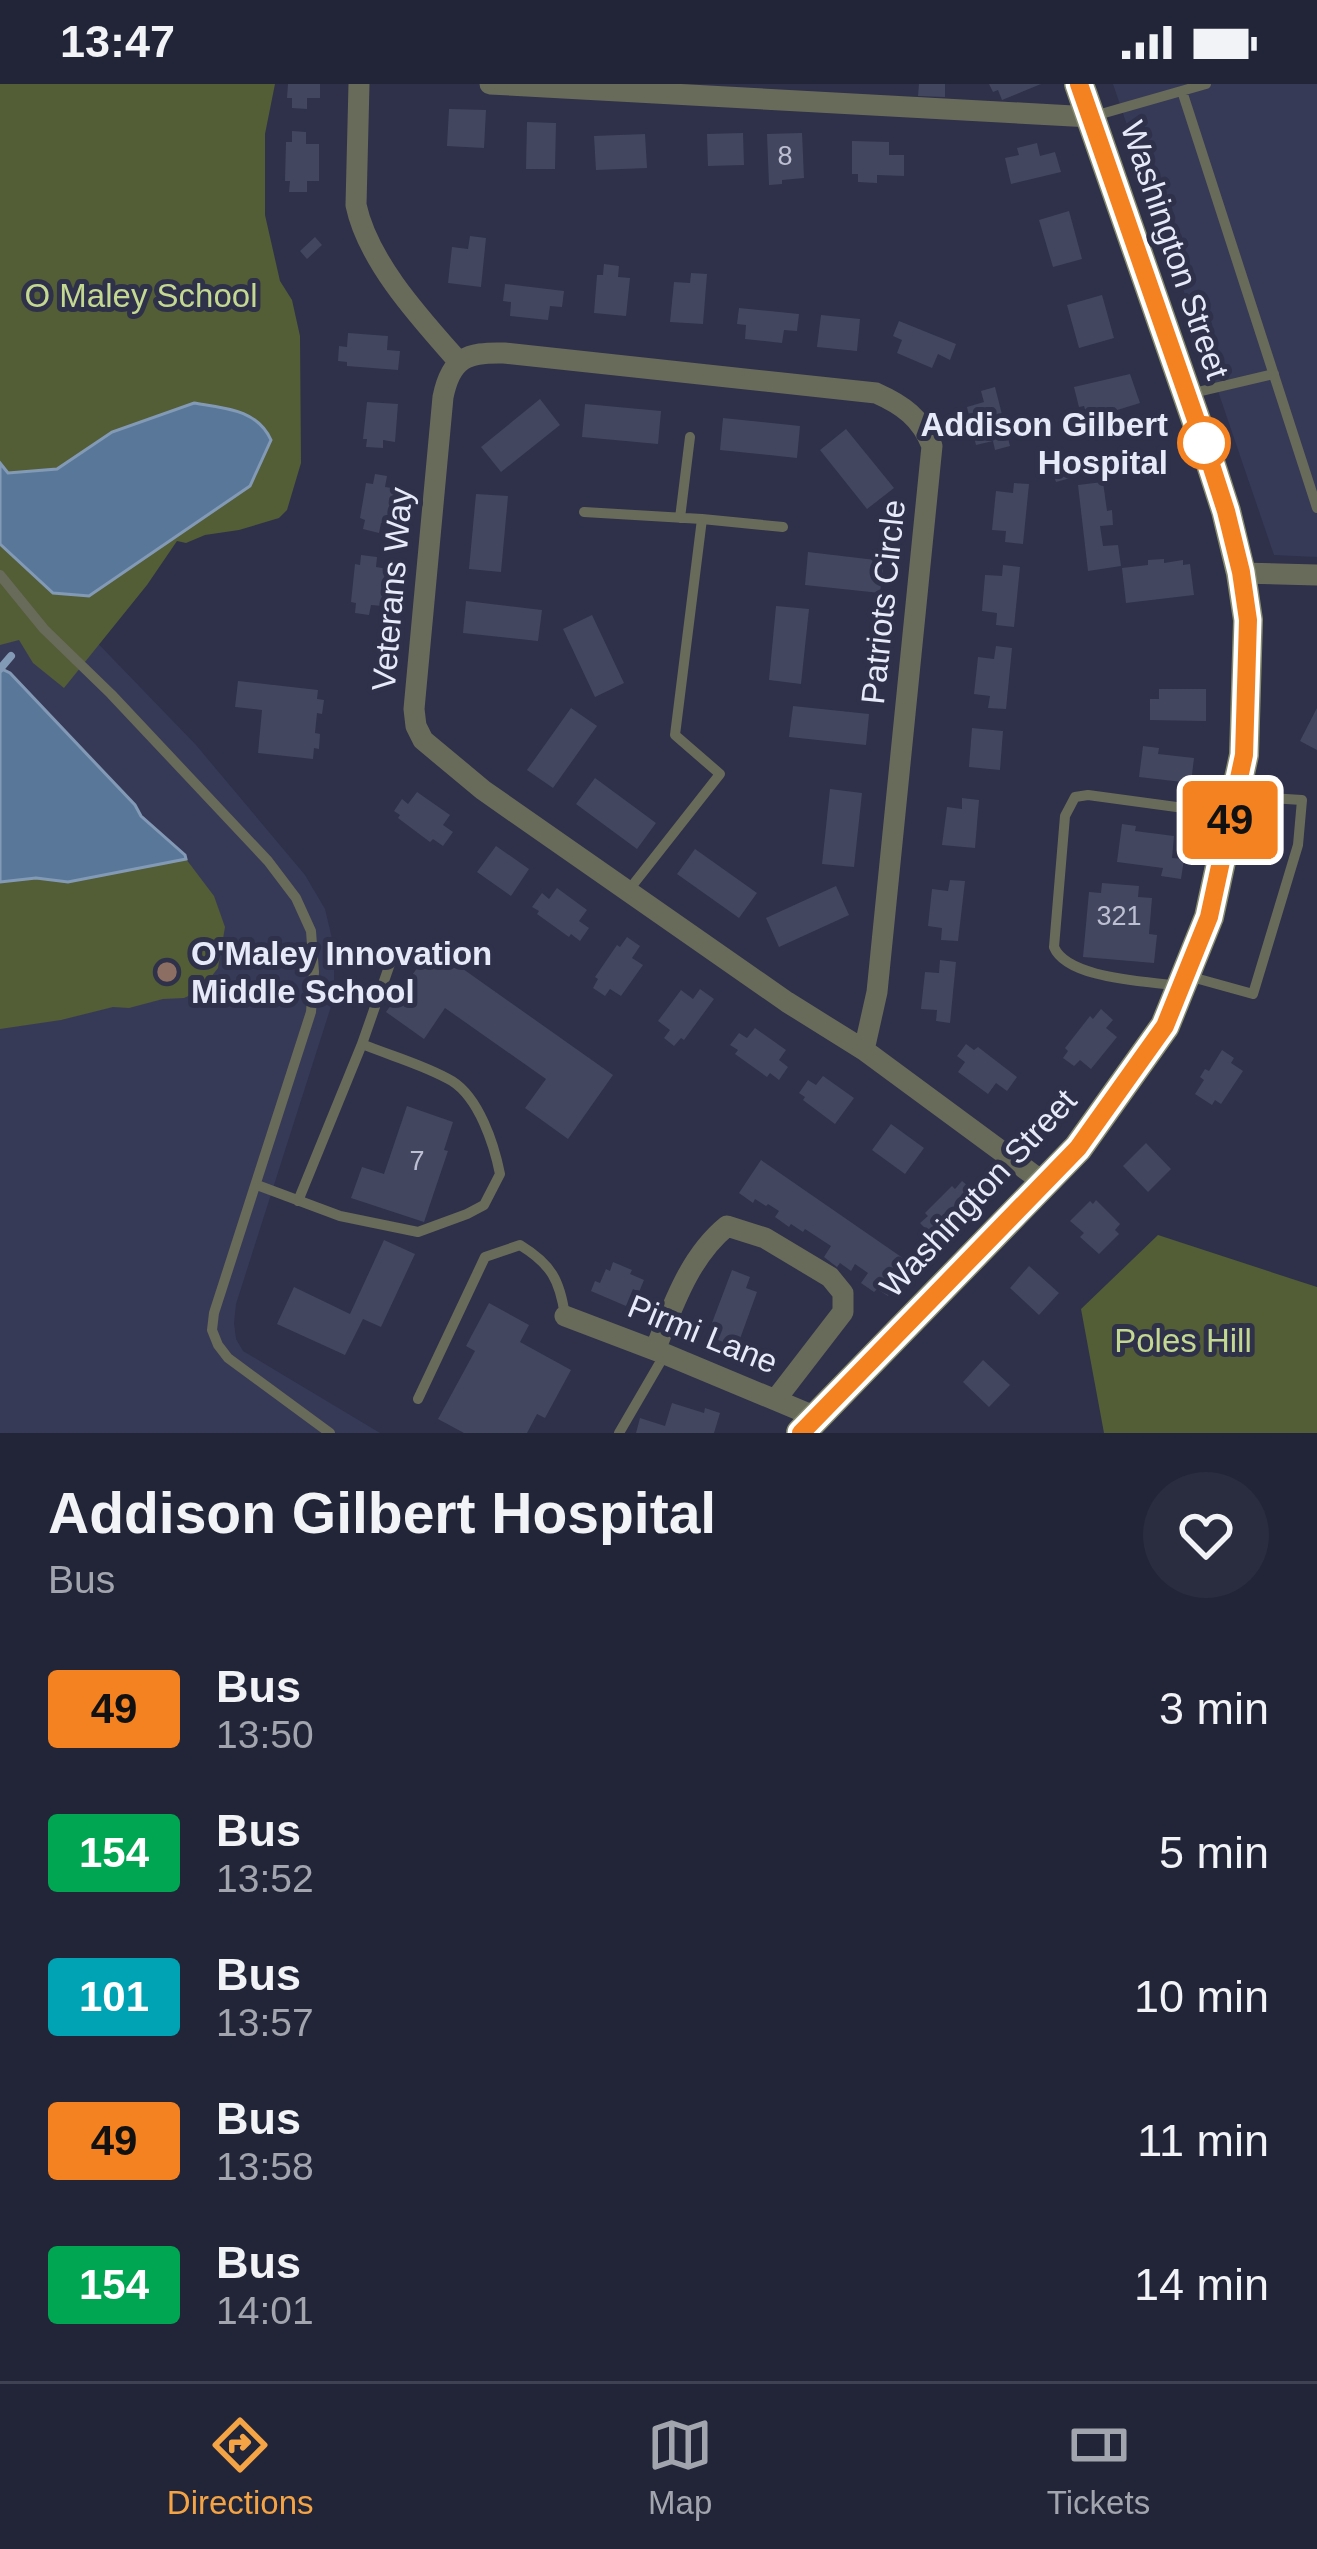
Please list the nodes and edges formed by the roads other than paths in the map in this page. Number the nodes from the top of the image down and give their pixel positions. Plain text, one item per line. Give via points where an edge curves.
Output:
1 (359, 84) edge
2 (490, 84) edge
3 (1079, 84) edge
4 (1206, 84) edge
5 (1182, 91) junction
6 (1090, 117) junction
7 (459, 362) junction
8 (1274, 374) junction
9 (1187, 394) junction
10 (690, 436) dead end
11 (1317, 508) edge
12 (584, 512) dead end
13 (680, 518) junction
14 (701, 519) junction
15 (783, 527) dead end
16 (1241, 572) junction
17 (0, 575) edge
18 (1317, 575) edge
19 (1233, 805) junction
20 (628, 891) junction
21 (391, 961) dead end
22 (1183, 981) junction
23 (362, 1044) junction
24 (864, 1050) junction
25 (1043, 1182) junction
26 (257, 1185) junction
27 (298, 1201) junction
28 (565, 1316) joint
29 (660, 1352) junction
30 (418, 1399) dead end
31 (776, 1399) junction
32 (809, 1428) edge
33 (329, 1433) edge
34 (620, 1433) edge

1 - 7 street via 360,224
2 - 6 street
3 - 6 main road, Washington Street
4 - 5 lane
5 - 6 lane
5 - 8 lane
6 - 9 main road, Washington Street
7 - 20 street, Veterans Way via 443,397 416,726 457,770
7 - 24 street, Patriots Circle via 474,352 504,353 876,393 912,412 925,429 932,446 877,992
8 - 9 lane
8 - 11 lane
9 - 16 main road, Washington Street
10 - 13 lane
12 - 13 lane
13 - 14 lane
14 - 15 lane
14 - 20 lane via 675,735 720,775
16 - 18 street
16 - 19 main road, Washington Street via 1248,620 1244,755
17 - 26 lane via 268,861 305,915 311,1012
19 - 22 main road, Washington Street via 1209,917
19 - 22 lane via 1302,800 1298,845 1253,994
19 - 22 lane via 1088,795 1076,797 1065,816 1058,956 1083,971
20 - 24 street, Veterans Way
21 - 23 lane
22 - 25 main road, Washington Street via 1165,1026 1078,1148
23 - 27 lane
23 - 27 lane via 455,1083 485,1123 500,1174 484,1205 418,1232
24 - 25 street, Veterans Way
25 - 32 main road, Washington Street
26 - 27 lane
26 - 33 lane via 212,1330 228,1358
28 - 29 street, Pirmi Lane
28 - 30 lane via 544,1260 520,1245 485,1257
29 - 31 street, Pirmi Lane
29 - 31 street via 695,1260 712,1238 727,1226 765,1238 830,1276 843,1293 843,1312
29 - 34 lane
31 - 32 street, Pirmi Lane

